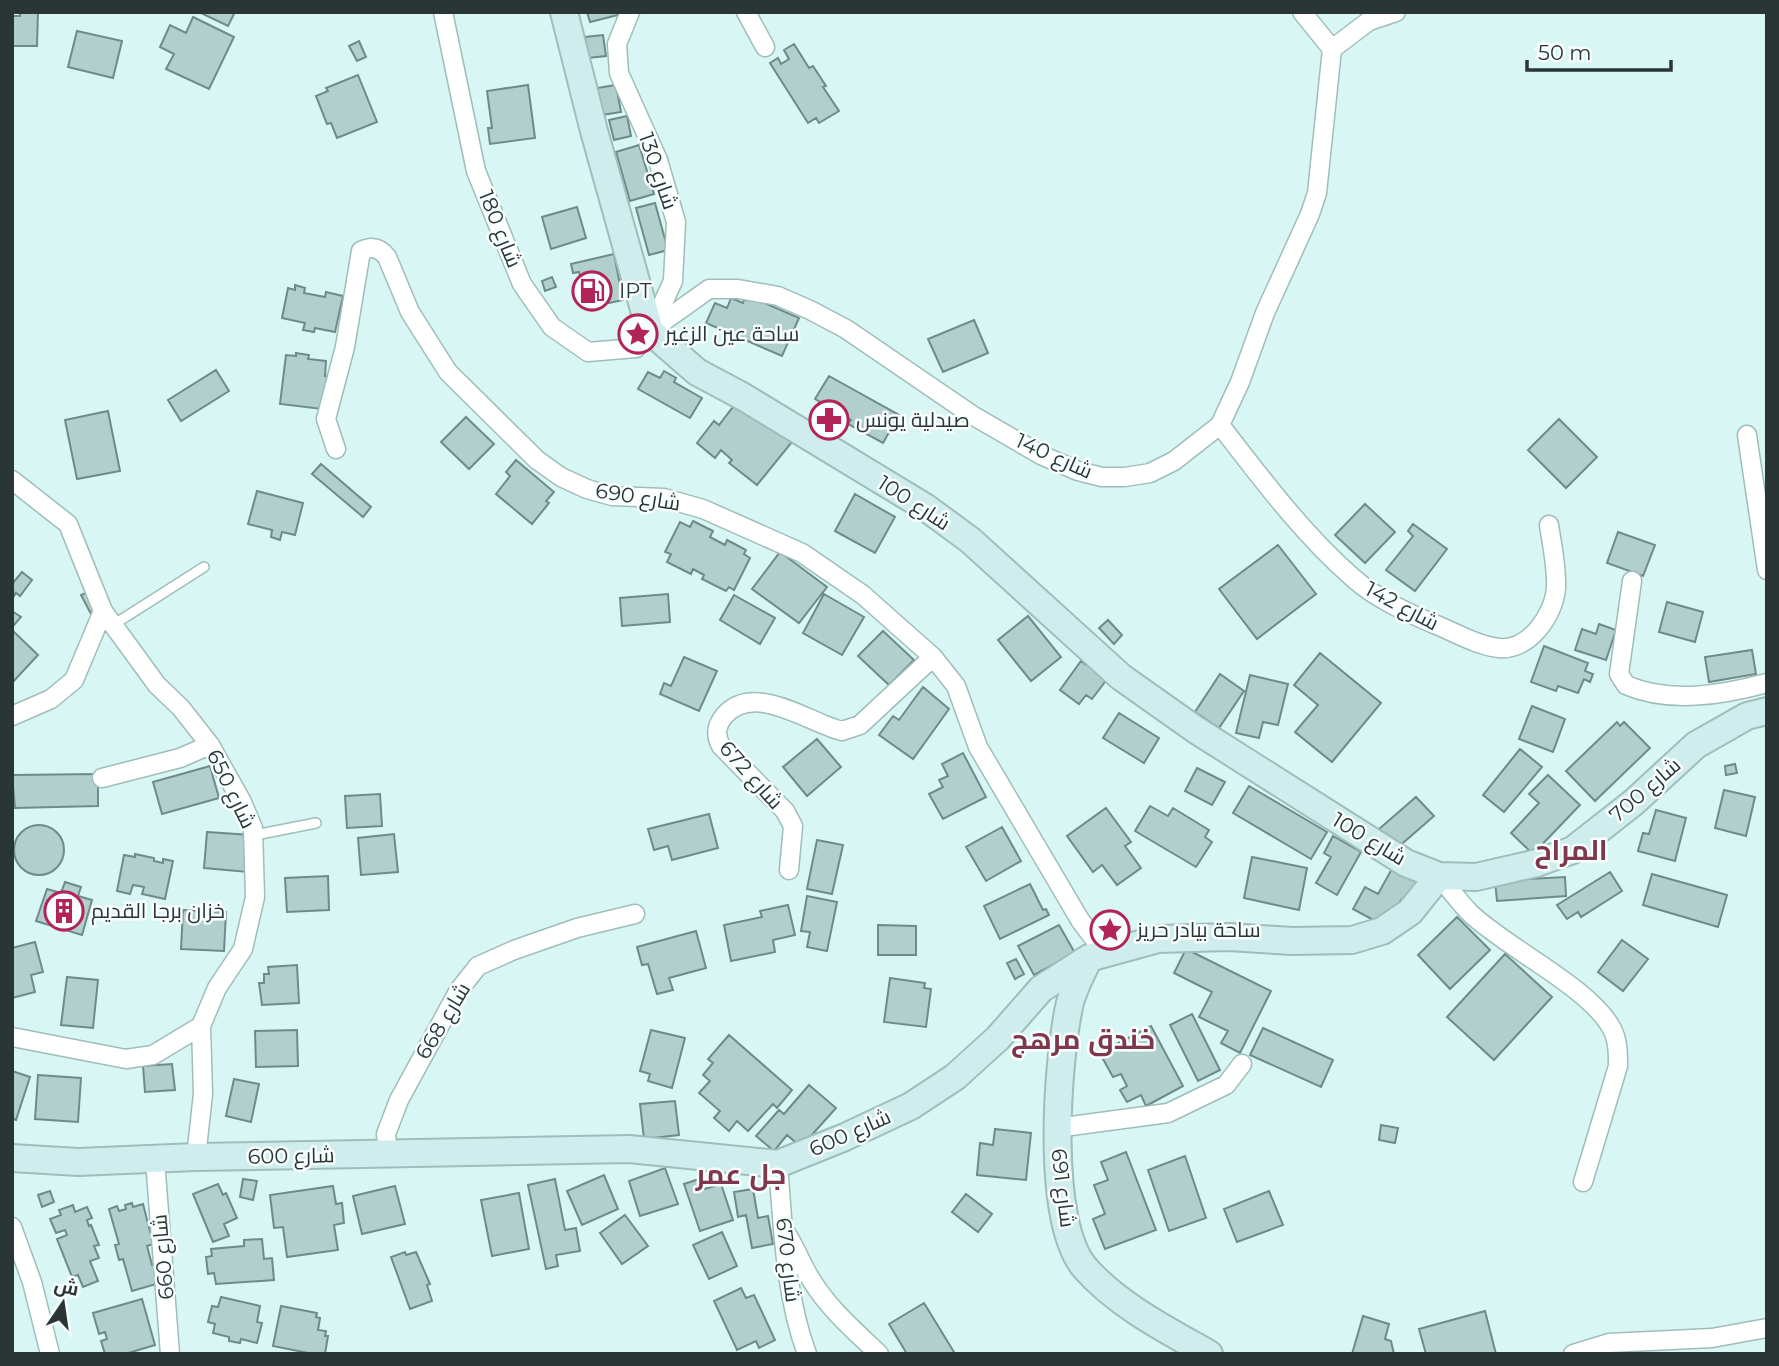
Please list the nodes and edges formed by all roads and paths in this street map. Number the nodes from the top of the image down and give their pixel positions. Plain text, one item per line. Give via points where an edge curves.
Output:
1 (443, 12) edge
2 (564, 12) edge
3 (630, 12) edge
4 (746, 12) edge
5 (1302, 12) edge
6 (1396, 12) edge
7 (765, 47) dead end
8 (1332, 49) junction
9 (650, 331) junction
10 (1220, 425) junction
11 (1747, 435) dead end
12 (337, 449) dead end
13 (12, 480) edge
14 (1549, 525) dead end
15 (204, 567) dead end
16 (1767, 570) edge
17 (1632, 580) dead end
18 (108, 618) junction
19 (933, 657) junction
20 (1767, 683) edge
21 (1767, 710) edge
22 (12, 716) edge
23 (210, 744) junction
24 (102, 779) dead end
25 (316, 823) dead end
26 (255, 835) junction
27 (789, 870) dead end
28 (1439, 876) junction
29 (635, 914) dead end
30 (1096, 955) junction
31 (201, 1026) junction
32 (12, 1037) edge
33 (1242, 1064) dead end
34 (1056, 1128) junction
35 (387, 1155) junction
36 (196, 1157) junction
37 (12, 1158) edge
38 (155, 1160) junction
39 (778, 1164) junction
40 (1583, 1182) dead end
41 (12, 1227) edge
42 (783, 1227) junction
43 (1767, 1328) edge
44 (50, 1354) edge
45 (170, 1354) edge
46 (807, 1354) edge
47 (879, 1354) edge
48 (1209, 1354) edge
49 (1573, 1354) edge

1 - 9 street, شارع 180 via 476,171 522,284 552,327 588,352 636,348
2 - 9 main road
3 - 9 street, شارع 130 via 617,44 619,73 658,160 676,222 673,281
4 - 7 street
5 - 8 street
6 - 8 street via 1369,21
8 - 10 street, شارع 140 via 1317,192
9 - 10 street, شارع 140 via 709,289 778,296 846,330 972,415 1041,455 1102,477 1150,473 1174,461
9 - 28 main road, شارع 100 via 697,372 925,507 1121,677 1185,722 1376,845
10 - 14 street, شارع 142 via 1265,484 1354,580 1404,611 1485,645 1511,648 1521,644 1533,635 1552,605 1556,575
11 - 16 street
12 - 19 street, شارع 690 via 326,419 345,347 360,251 375,248 387,257 410,312 448,372 537,460 587,489 612,496 664,498 703,509 802,553 863,595
13 - 18 street, شارع 650 via 68,524
15 - 18 lane
17 - 20 street via 1619,674 1626,685 1698,696
18 - 22 street via 74,680 51,699
18 - 23 street, شارع 650 via 157,685
19 - 27 street, شارع 672 via 860,725 842,732 773,704 755,702 727,713 719,723 716,736 721,746 785,811 793,826
19 - 30 street, شارع 690 via 956,687 978,747
21 - 28 main road, شارع 700 via 1696,745 1573,850 1508,871 1476,877
23 - 24 street via 180,758
23 - 26 street, شارع 650
25 - 26 lane
26 - 31 street, شارع 650 via 255,897 243,949 217,988
28 - 30 main road, شارع 600 via 1410,912 1382,931 1352,940 1158,939
28 - 40 street via 1471,913 1572,988 1612,1029 1618,1066
29 - 35 street, شارع 668 via 577,928 478,966 459,990 399,1100 386,1134
30 - 34 main road, شارع 691 via 1069,1005
30 - 39 main road, شارع 600 via 1041,989 955,1077 911,1106
31 - 32 street via 153,1055 126,1059
31 - 36 street, شارع 650 via 203,1094
33 - 34 street via 1226,1085 1168,1113
34 - 48 main road, شارع 691 via 1062,1213 1084,1268 1150,1319
35 - 36 main road, شارع 600
35 - 39 main road, شارع 600 via 629,1149
36 - 38 main road, شارع 600
37 - 38 main road, شارع 600
38 - 45 street, شارع 660
39 - 42 street, شارع 670
41 - 44 street
42 - 46 street, شارع 670 via 797,1326
42 - 47 street via 827,1302
43 - 49 street via 1712,1338 1609,1343

